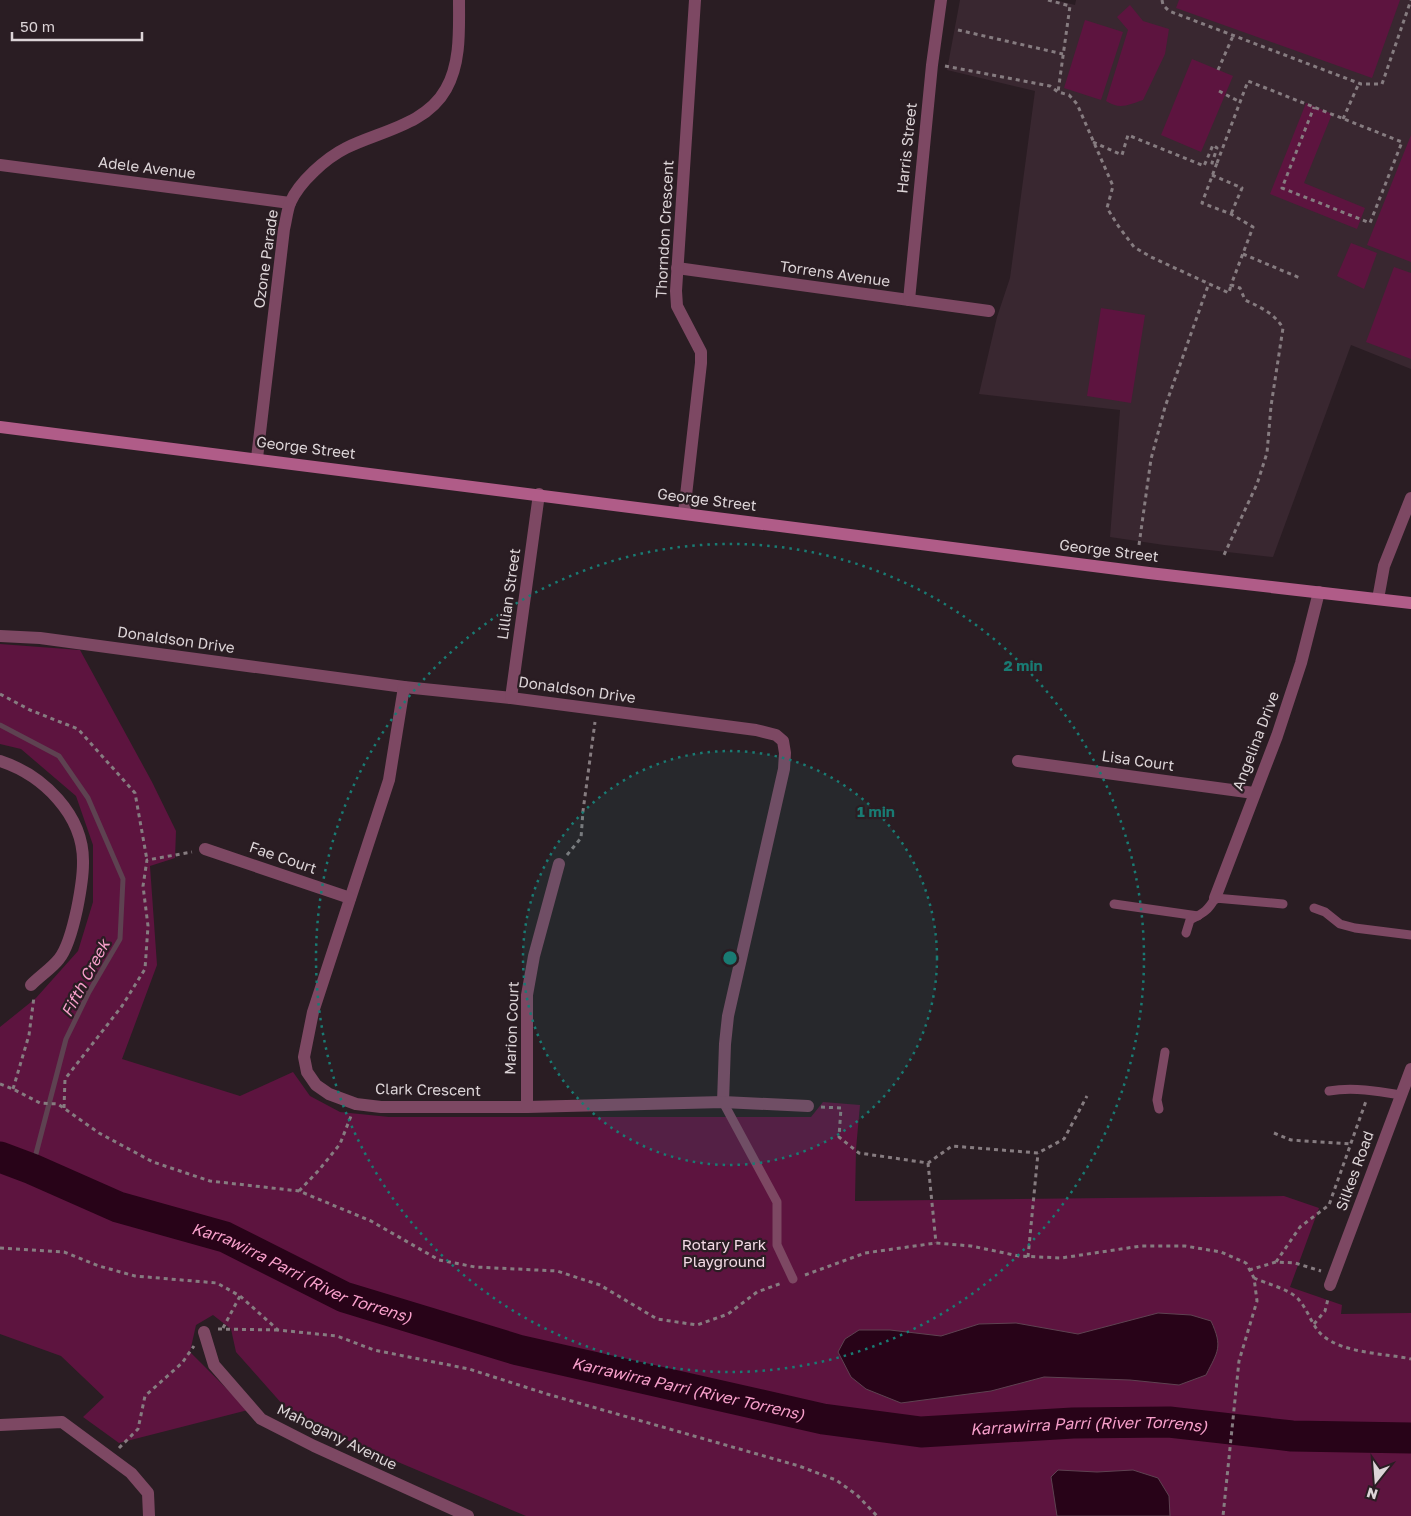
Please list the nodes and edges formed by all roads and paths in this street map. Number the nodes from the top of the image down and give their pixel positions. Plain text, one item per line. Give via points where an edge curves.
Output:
1 (459, 0) edge
2 (695, 0) edge
3 (941, 0) edge
4 (1048, 0) edge
5 (1162, 0) edge
6 (1411, 0) edge
7 (958, 30) dead end
8 (1233, 36) junction
9 (1063, 54) junction
10 (932, 65) junction
11 (1218, 70) dead end
12 (1359, 83) junction
13 (1058, 92) junction
14 (1219, 92) dead end
15 (1240, 102) junction
16 (1314, 107) junction
17 (1343, 119) junction
18 (1093, 142) junction
19 (1216, 163) junction
20 (0, 165) edge
21 (1212, 176) junction
22 (290, 203) junction
23 (1232, 214) junction
24 (1243, 254) junction
25 (677, 268) junction
26 (1300, 278) dead end
27 (1209, 284) junction
28 (1231, 285) junction
29 (909, 300) junction
30 (989, 310) dead end
31 (0, 427) edge
32 (257, 458) junction
33 (538, 494) junction
34 (1411, 498) edge
35 (684, 513) junction
36 (1139, 545) dead end
37 (1224, 555) dead end
38 (1318, 592) junction
39 (1378, 599) junction
40 (1411, 603) edge
41 (0, 636) edge
42 (404, 687) junction
43 (0, 694) edge
44 (511, 698) junction
45 (597, 709) junction
46 (1018, 760) dead end
47 (0, 761) edge
48 (1254, 793) junction
49 (206, 849) joint
50 (147, 860) junction
51 (559, 864) joint
52 (350, 898) junction
53 (1215, 898) junction
54 (1114, 904) dead end
55 (1283, 904) dead end
56 (1314, 908) dead end
57 (1198, 916) junction
58 (1186, 933) dead end
59 (1411, 935) edge
60 (34, 982) joint
61 (1165, 1052) dead end
62 (1411, 1069) edge
63 (0, 1084) edge
64 (13, 1089) junction
65 (1370, 1090) junction
66 (1329, 1091) dead end
67 (1401, 1095) junction
68 (1086, 1096) dead end
69 (723, 1102) junction
70 (356, 1104) junction
71 (808, 1106) joint
72 (527, 1107) junction
73 (64, 1109) junction
74 (1158, 1109) dead end
75 (1274, 1133) dead end
76 (1351, 1144) junction
77 (1038, 1153) junction
78 (928, 1163) junction
79 (299, 1191) junction
80 (936, 1243) junction
81 (0, 1248) edge
82 (1028, 1257) junction
83 (1276, 1262) junction
84 (1250, 1270) junction
85 (1254, 1278) junction
86 (793, 1279) junction
87 (1332, 1280) junction
88 (240, 1296) junction
89 (1314, 1324) junction
90 (223, 1328) junction
91 (278, 1330) junction
92 (204, 1332) junction
93 (1411, 1359) edge
94 (0, 1425) edge
95 (110, 1458) junction
96 (149, 1516) edge
97 (468, 1516) edge
98 (877, 1516) edge
99 (1223, 1516) edge

1 - 22 street, Ozone Parade via 459,44 447,88 439,101 406,124 346,148 304,180
2 - 25 street, Thorndon Crescent
3 - 10 street, Harris Street
4 - 9 path via 1070,6
5 - 8 path via 1169,11
6 - 12 path via 1382,84
7 - 9 path
8 - 11 path
8 - 12 path
9 - 13 path
10 - 13 path via 1050,86
10 - 29 street, Harris Street
12 - 17 path
13 - 18 path via 1069,95 1077,104
14 - 15 path
15 - 16 path via 1248,81
15 - 19 path
16 - 17 path
16 - 17 path via 1282,188 1370,223 1402,142
18 - 19 path via 1122,155 1128,134 1204,166 1213,145 1217,148 1212,162
18 - 27 path via 1112,186 1108,208 1134,247
19 - 21 path
20 - 22 street, Adele Avenue
21 - 23 path via 1202,202
21 - 23 path via 1242,188
22 - 32 street, Ozone Parade via 284,229
23 - 24 path via 1252,227
24 - 26 path
24 - 28 path
25 - 29 street, Torrens Avenue
25 - 35 street, Thorndon Crescent via 677,306 700,352 701,364
27 - 28 path via 1229,293
27 - 36 path via 1151,459
28 - 37 path via 1240,288 1245,300 1264,308 1283,328 1267,453 1257,484
29 - 30 street, Torrens Avenue
31 - 32 street, George Street
32 - 33 street, George Street
33 - 35 street, George Street
33 - 44 street, Lillian Street
34 - 39 street via 1384,566
35 - 38 street, George Street
38 - 39 street, George Street
38 - 48 street, Angelina Drive via 1293,689
39 - 40 street, George Street
41 - 42 street, Donaldson Drive via 40,638
42 - 44 street, Donaldson Drive
42 - 52 street, Clark Crescent via 389,780
43 - 50 path via 78,729 129,786 135,793
44 - 45 street, Donaldson Drive
45 - 51 path via 581,838
45 - 69 street, Donaldson Drive via 756,730 776,735 783,741 785,761 781,787 728,1016
46 - 48 street, Lisa Court
47 - 60 street via 23,770 45,785 66,810 81,843 84,862 70,933 60,958
48 - 53 street, Angelina Drive
49 - 50 path
49 - 52 street, Fae Court
50 - 73 path via 142,886 148,926 145,969 122,1006 65,1078
51 - 72 street, Marion Court via 527,995
52 - 70 street, Clark Crescent via 313,1012 304,1057 307,1072 316,1085 329,1094
53 - 55 lane
53 - 57 lane via 1211,906
54 - 57 lane
56 - 59 lane via 1340,924
57 - 58 lane via 1190,920
60 - 64 path via 29,1035
61 - 74 lane
62 - 67 street, Silkes Road
63 - 64 path
64 - 73 path via 40,1103 58,1104
65 - 66 lane
65 - 67 lane
65 - 76 path
67 - 87 street, Silkes Road
68 - 77 path via 1064,1140
69 - 71 street, Clark Crescent
69 - 72 street, Clark Crescent
69 - 86 lane via 777,1202 777,1245
70 - 72 street, Clark Crescent via 381,1107
70 - 79 path via 340,1144
71 - 78 path via 841,1108 839,1137 859,1153
73 - 79 path via 99,1133 153,1162 210,1181
75 - 76 path via 1291,1140
76 - 83 path via 1329,1205 1300,1227
77 - 78 path via 952,1146
77 - 82 path
78 - 80 path
79 - 86 path via 371,1221 439,1260 475,1267 557,1271 600,1285 657,1319 697,1325 728,1314 757,1292
80 - 82 path
80 - 86 path via 865,1253
81 - 88 path via 64,1252 135,1276 217,1283
82 - 84 path via 1061,1258 1141,1246 1186,1246 1221,1252 1246,1263
83 - 84 path
83 - 87 path via 1295,1263
84 - 85 path
85 - 89 path via 1299,1299
85 - 99 path via 1257,1301 1239,1361
87 - 89 path via 1325,1311
88 - 90 path
88 - 91 path
89 - 93 path via 1322,1335 1337,1344
90 - 91 path
90 - 92 path
91 - 98 path via 337,1336 374,1350 469,1369 799,1466 836,1480 857,1495
92 - 95 path via 182,1364 146,1396 138,1429
92 - 97 street, Mahogany Avenue via 214,1365 261,1419
94 - 95 street via 62,1422
95 - 96 street via 131,1473 148,1493

